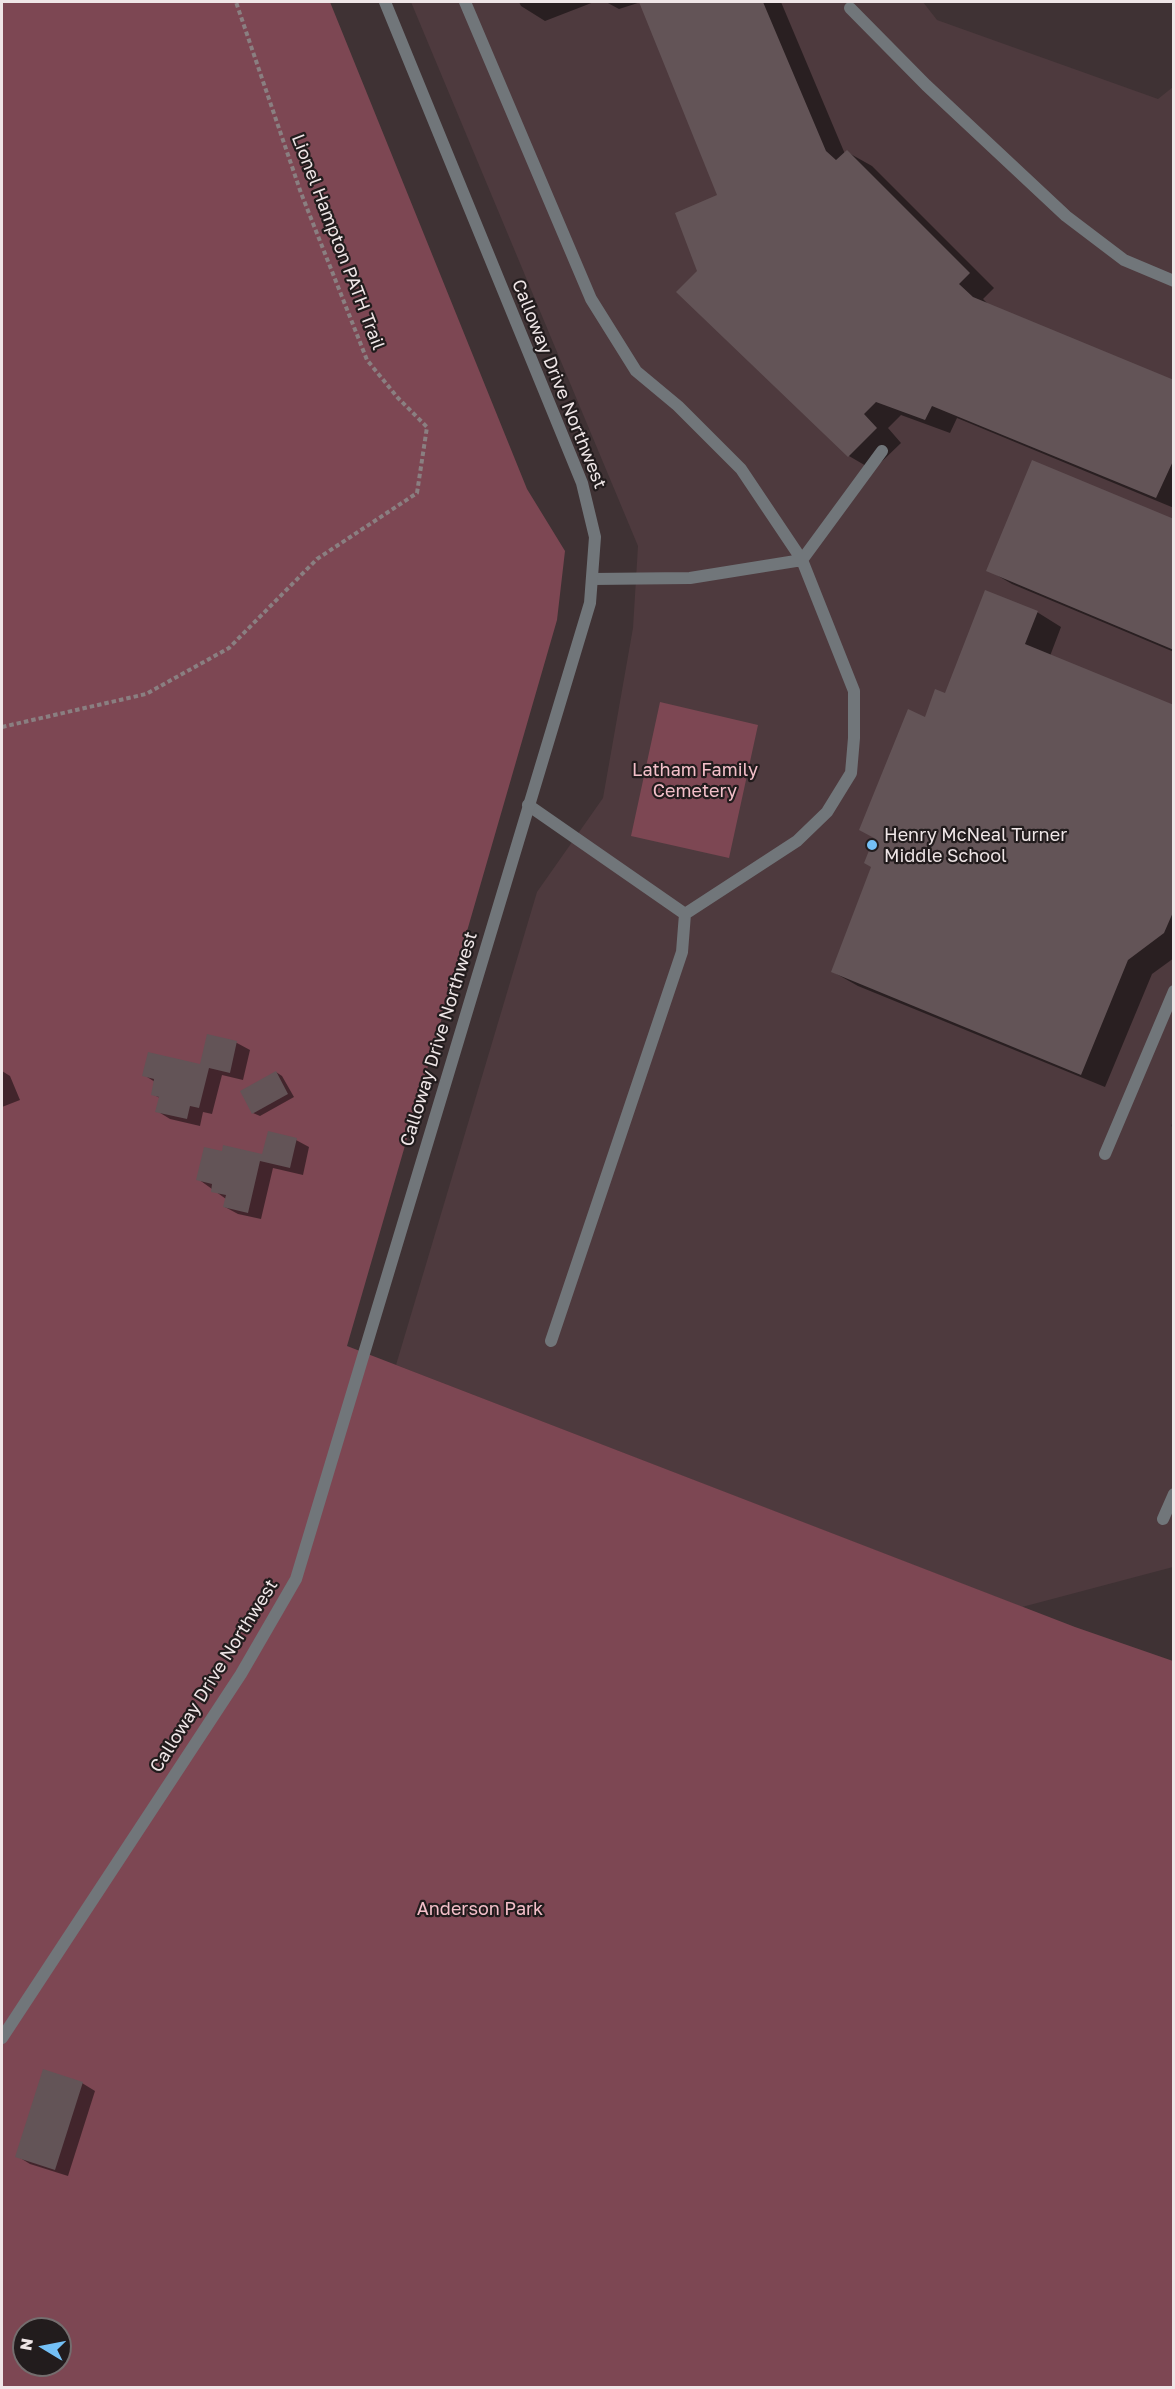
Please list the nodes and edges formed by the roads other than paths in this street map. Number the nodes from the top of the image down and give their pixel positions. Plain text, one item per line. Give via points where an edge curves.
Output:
1 (385, 2) edge
2 (465, 2) edge
3 (850, 8) dead end
4 (1173, 281) edge
5 (882, 451) dead end
6 (802, 560) junction
7 (592, 579) junction
8 (528, 805) junction
9 (686, 914) junction
10 (1173, 991) edge
11 (1106, 1154) dead end
12 (551, 1341) dead end
13 (1173, 1494) edge
14 (1163, 1519) dead end
15 (2, 2038) edge

1 - 7 street, Calloway Drive Northwest via 582,483 595,537
2 - 6 street via 591,299 636,370 741,469
3 - 4 street via 1066,216 1124,260
5 - 6 street
6 - 7 street via 690,578
6 - 9 street via 854,691 850,773 827,812 797,841
7 - 8 street, Calloway Drive Northwest via 590,603
8 - 9 street
8 - 15 street, Calloway Drive Northwest via 296,1579 240,1674
9 - 12 street via 681,952
10 - 11 street
13 - 14 street

